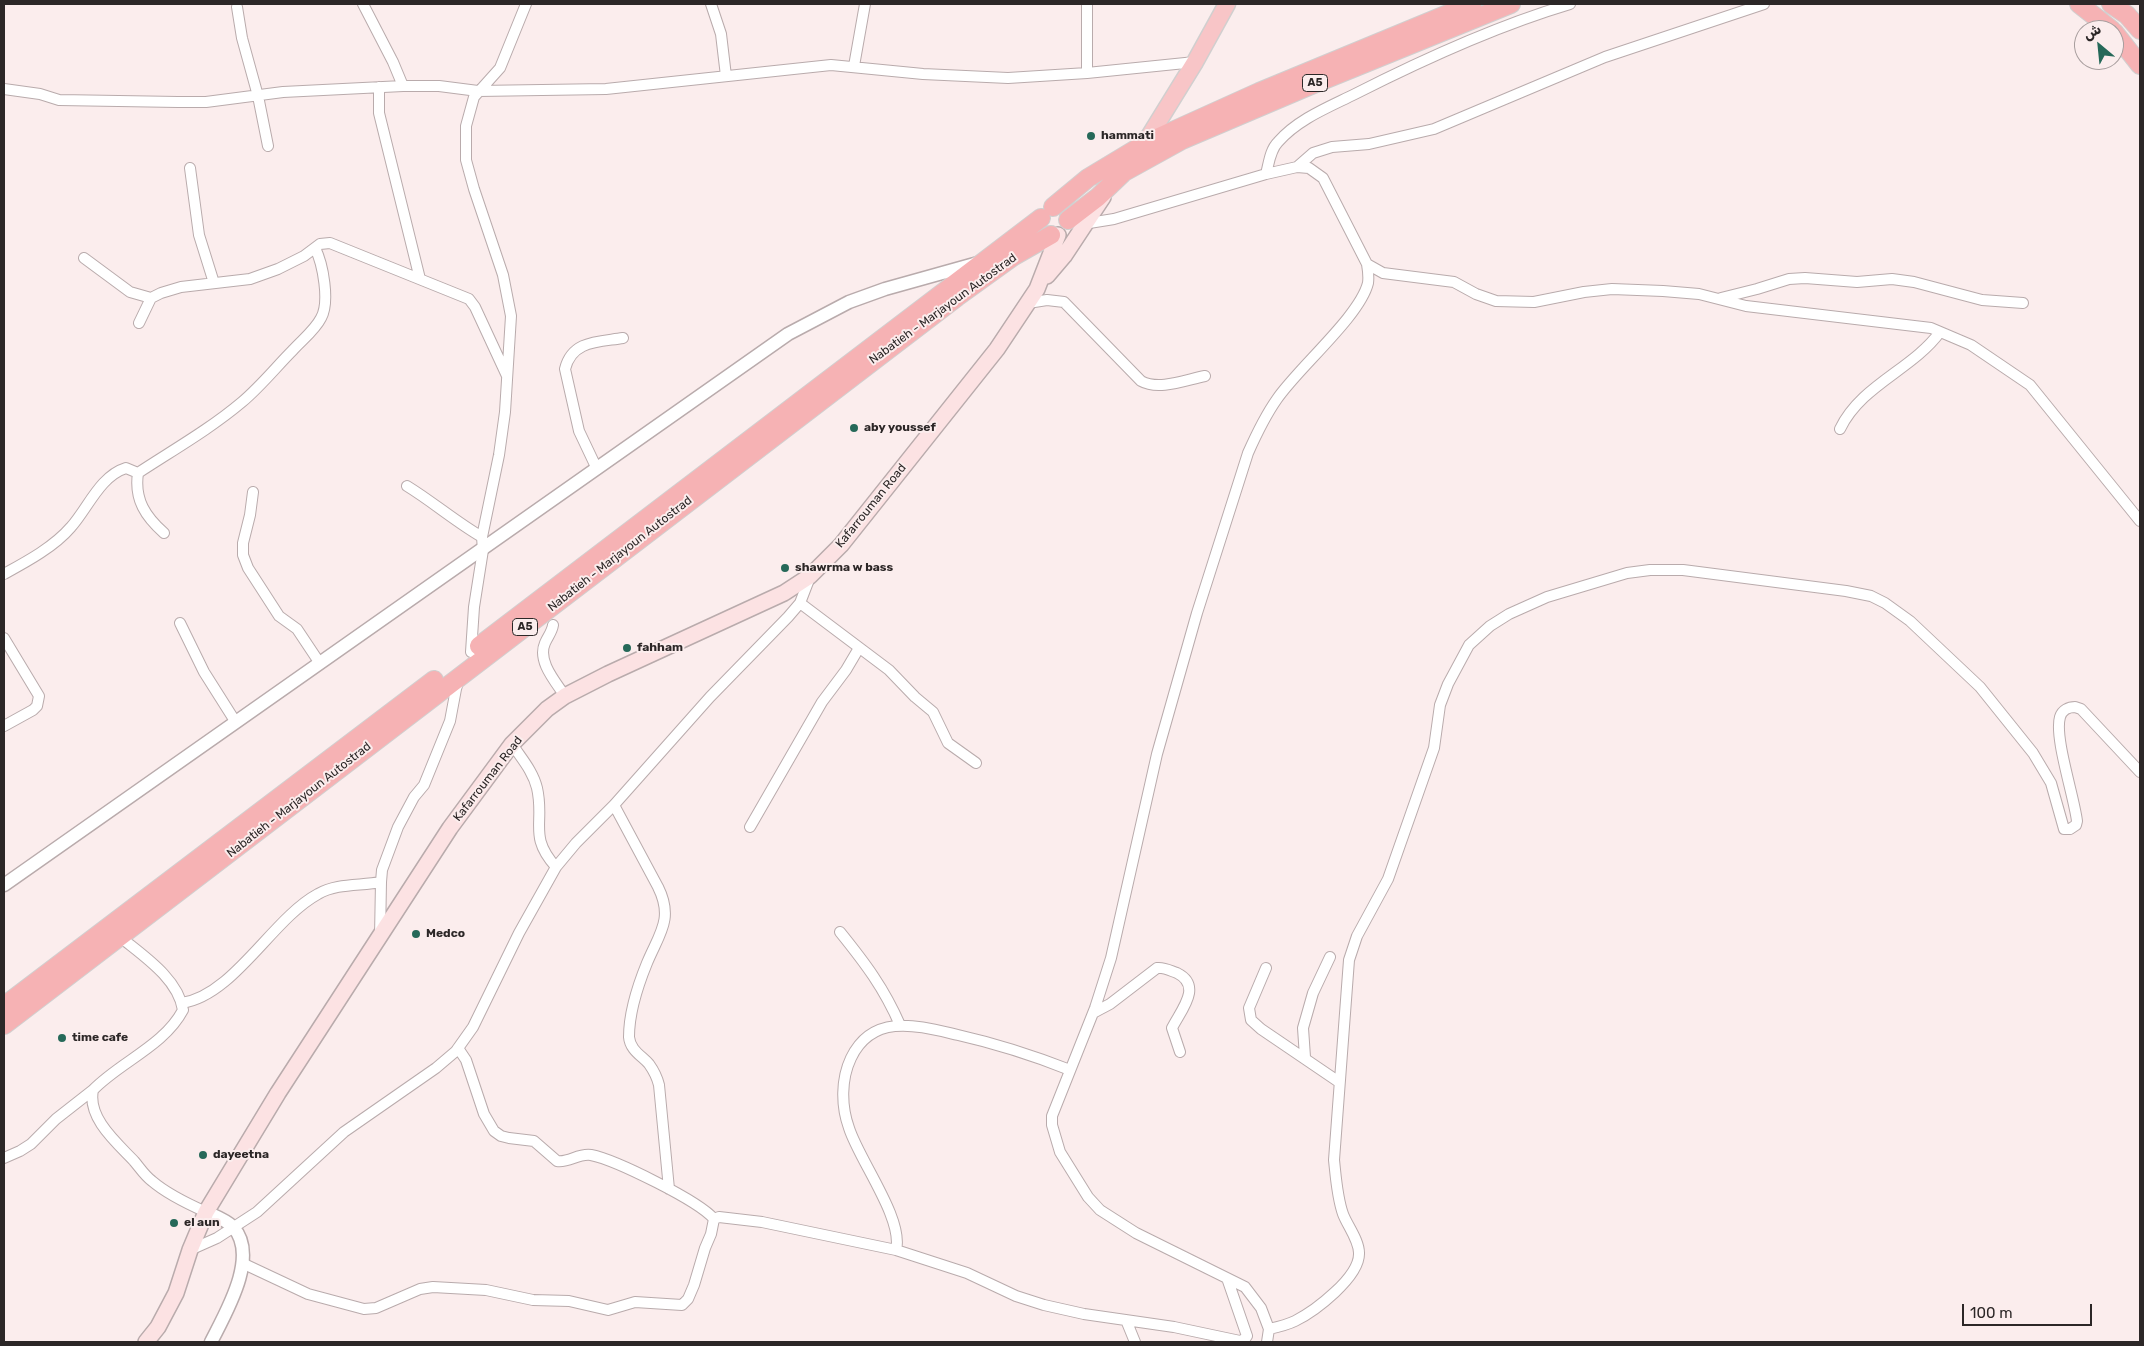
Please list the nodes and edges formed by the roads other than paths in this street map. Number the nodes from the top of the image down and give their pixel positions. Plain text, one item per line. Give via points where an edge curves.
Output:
1 (363, 4) edge
2 (526, 4) edge
3 (711, 4) edge
4 (865, 4) edge
5 (1087, 4) edge
6 (1227, 4) edge
7 (1472, 4) edge
8 (1511, 4) edge
9 (1570, 4) edge
10 (1764, 4) edge
11 (2079, 4) edge
12 (2111, 4) edge
13 (236, 6) dead end
14 (2099, 20) edge
15 (2140, 30) edge
16 (2124, 45) edge
17 (1382, 57) junction
18 (1195, 62) junction
19 (2140, 65) edge
20 (854, 66) junction
21 (1087, 73) junction
22 (1390, 75) junction
23 (726, 76) junction
24 (403, 86) junction
25 (379, 87) junction
26 (4, 89) edge
27 (478, 92) junction
28 (258, 96) junction
29 (1146, 143) junction
30 (268, 146) dead end
31 (1297, 167) junction
32 (190, 168) dead end
33 (1266, 174) junction
34 (1118, 177) junction
35 (1047, 212) junction
36 (1066, 228) junction
37 (315, 248) junction
38 (84, 258) dead end
39 (981, 262) junction
40 (1367, 264) junction
41 (420, 279) junction
42 (214, 283) junction
43 (1037, 289) junction
44 (151, 298) junction
45 (1717, 299) junction
46 (1028, 303) junction
47 (2022, 303) dead end
48 (139, 323) dead end
49 (1940, 332) junction
50 (623, 338) dead end
51 (507, 376) junction
52 (1205, 376) dead end
53 (1840, 429) dead end
54 (597, 469) junction
55 (138, 473) junction
56 (407, 486) dead end
57 (253, 492) dead end
58 (2140, 521) edge
59 (164, 533) dead end
60 (482, 537) junction
61 (482, 550) junction
62 (4, 574) edge
63 (810, 576) junction
64 (800, 603) junction
65 (180, 623) dead end
66 (553, 625) dead end
67 (4, 640) edge
68 (859, 648) junction
69 (471, 652) junction
70 (319, 662) junction
71 (461, 674) junction
72 (565, 696) junction
73 (236, 721) junction
74 (4, 726) edge
75 (512, 744) junction
76 (976, 763) dead end
77 (2140, 772) edge
78 (614, 805) junction
79 (750, 827) dead end
80 (556, 867) junction
81 (381, 882) junction
82 (4, 885) edge
83 (840, 932) dead end
84 (119, 936) junction
85 (380, 938) junction
86 (1330, 957) dead end
87 (1266, 968) dead end
88 (182, 1003) junction
89 (4, 1006) edge
90 (1093, 1013) junction
91 (4, 1024) edge
92 (900, 1025) junction
93 (458, 1048) junction
94 (1180, 1052) dead end
95 (1305, 1057) junction
96 (1070, 1070) junction
97 (1339, 1082) junction
98 (93, 1090) junction
99 (4, 1158) edge
100 (668, 1188) junction
101 (206, 1212) junction
102 (714, 1219) junction
103 (234, 1228) junction
104 (190, 1250) junction
105 (896, 1250) junction
106 (242, 1263) junction
107 (1227, 1278) junction
108 (1126, 1320) junction
109 (1269, 1329) junction
110 (146, 1342) edge
111 (211, 1342) edge
112 (1135, 1342) edge
113 (1267, 1342) edge

1 - 24 street
2 - 27 street via 500,68
3 - 23 street via 721,34
4 - 20 street
5 - 21 street
6 - 18 main road
7 - 29 highway, Nabatieh - Marjayoun Autostrad / A5 via 1259,92
8 - 17 highway, Nabatieh - Marjayoun Autostrad / A5
9 - 22 street via 1502,28
10 - 31 street via 1605,57 1434,129 1369,144 1332,147 1313,154
11 - 14 highway
12 - 15 highway
13 - 28 street
16 - 19 highway
17 - 22 street
17 - 34 highway, Nabatieh - Marjayoun Autostrad / A5 via 1182,140
18 - 21 street
18 - 29 main road
20 - 21 street via 990,78
20 - 23 street via 816,65
22 - 33 street via 1322,110 1286,134 1276,144
23 - 27 street via 606,89
24 - 25 street
24 - 27 street via 439,86
25 - 28 street
25 - 41 street via 379,113
26 - 28 street via 59,100 85,101 206,102
27 - 51 street via 472,101 466,126 466,160 507,290 511,316
28 - 30 street
29 - 34 main road
29 - 35 highway, Nabatieh - Marjayoun Autostrad / A5 via 1088,178
31 - 33 street
31 - 40 street via 1309,168 1323,178
32 - 42 street via 199,235
33 - 36 street via 1114,219
34 - 36 highway, Nabatieh - Marjayoun Autostrad / A5
35 - 36 highway via 1065,212
35 - 36 highway via 1041,226
35 - 39 highway, Nabatieh - Marjayoun Autostrad / A5
36 - 43 main road, Kafarrouman Road
36 - 43 main road via 1064,256
36 - 71 highway, Nabatieh - Marjayoun Autostrad / A5 via 1014,256 972,286
37 - 41 street via 323,243 330,244
37 - 42 street via 278,269 250,279
37 - 55 street via 322,267 325,295 325,307 318,323 241,402
38 - 44 street via 130,292
39 - 54 street via 885,289 832,309 788,334
39 - 69 highway, Nabatieh - Marjayoun Autostrad / A5
40 - 45 street via 1383,274 1454,282 1496,301 1534,302 1612,289 1699,294
40 - 90 street via 1368,284 1360,299 1343,324 1277,399 1259,428 1242,468 1155,762 1118,934
41 - 51 street via 469,299
42 - 44 street via 181,287
43 - 46 main road, Kafarrouman Road
44 - 48 street
45 - 47 street via 1789,278 1857,282 1892,279 1982,300
45 - 49 street via 1746,306 1912,325
46 - 52 street via 1064,302 1148,385 1158,386
46 - 63 main road, Kafarrouman Road via 996,349 847,538
49 - 53 street via 1918,355 1858,402
49 - 58 street via 1971,345 2030,385
50 - 54 street via 594,342 576,349 565,368 579,431
51 - 60 street via 499,455
54 - 61 street
55 - 59 street via 137,482 145,514
55 - 62 street via 126,468 115,473 71,527 43,550
56 - 60 street
57 - 70 street via 243,543 248,568 279,616 297,629
60 - 61 street
61 - 69 street
61 - 70 street
63 - 64 street
63 - 72 main road, Kafarrouman Road via 784,593
64 - 68 street
64 - 78 street
65 - 73 street via 204,672
66 - 72 street via 544,644 543,659
67 - 74 street via 39,696 33,710
68 - 76 street via 889,670 934,712 948,743
68 - 79 street via 822,702
69 - 89 highway, Nabatieh - Marjayoun Autostrad / A5
70 - 73 street
71 - 81 street via 450,721 424,786 414,797 398,827 382,870
71 - 84 highway, Nabatieh - Marjayoun Autostrad / A5
72 - 75 main road, Kafarrouman Road
73 - 82 street
75 - 80 street via 536,785 539,840 544,854
75 - 85 main road, Kafarrouman Road via 450,828
77 - 97 street via 2081,709 2071,707 2065,710 2060,717 2060,743 2077,821 2076,826 2064,829 2051,783 2033,753 1980,687 1910,621 1871,596 1683,570 1627,573 1547,597 1490,626 1469,645 1448,684 1440,705 1434,748 1388,879 1357,936 1349,960
78 - 80 street
78 - 100 street via 664,898 664,929 638,988 629,1039 632,1047 656,1074 659,1085
80 - 93 street
81 - 85 street
81 - 88 street via 343,886 318,894 298,907 232,974 199,998
83 - 92 street via 872,971
84 - 88 street via 170,982
84 - 91 highway, Nabatieh - Marjayoun Autostrad / A5
85 - 101 main road, Kafarrouman Road via 278,1093
86 - 95 street via 1313,993 1303,1028
87 - 95 street via 1248,1008 1251,1020
88 - 98 street via 182,1013 168,1029
90 - 94 street via 1158,968 1174,972 1186,979 1190,987 1172,1028
90 - 96 street
92 - 96 street via 922,1026 990,1041
92 - 105 street via 876,1031 856,1048 848,1064 843,1105 849,1128 895,1225
93 - 100 street via 466,1060 484,1114 501,1136 534,1141 561,1162 580,1155 604,1159
93 - 103 street via 436,1068 344,1132 257,1212
95 - 97 street
96 - 107 street via 1055,1106 1052,1126 1060,1152 1088,1197 1120,1224
97 - 109 street via 1334,1160 1336,1186 1342,1212 1359,1253 1357,1262 1334,1294 1316,1308 1295,1321
98 - 99 street via 31,1144
98 - 101 street via 92,1102 98,1120 147,1176 164,1190
100 - 102 street
101 - 103 street
101 - 104 main road, Kafarrouman Road
102 - 105 street via 727,1217 762,1222
102 - 106 street via 688,1299 675,1306 635,1302 608,1310 569,1301 533,1300 486,1290 433,1287 420,1289 376,1308 364,1309 308,1294
103 - 104 street
103 - 106 street via 242,1249
104 - 110 main road, Kafarrouman Road via 176,1293
105 - 108 street via 967,1273 1030,1301
106 - 111 street via 239,1281
107 - 108 street via 1245,1328 1245,1339 1227,1339
107 - 109 street via 1245,1287 1253,1296
108 - 112 street
109 - 113 street

